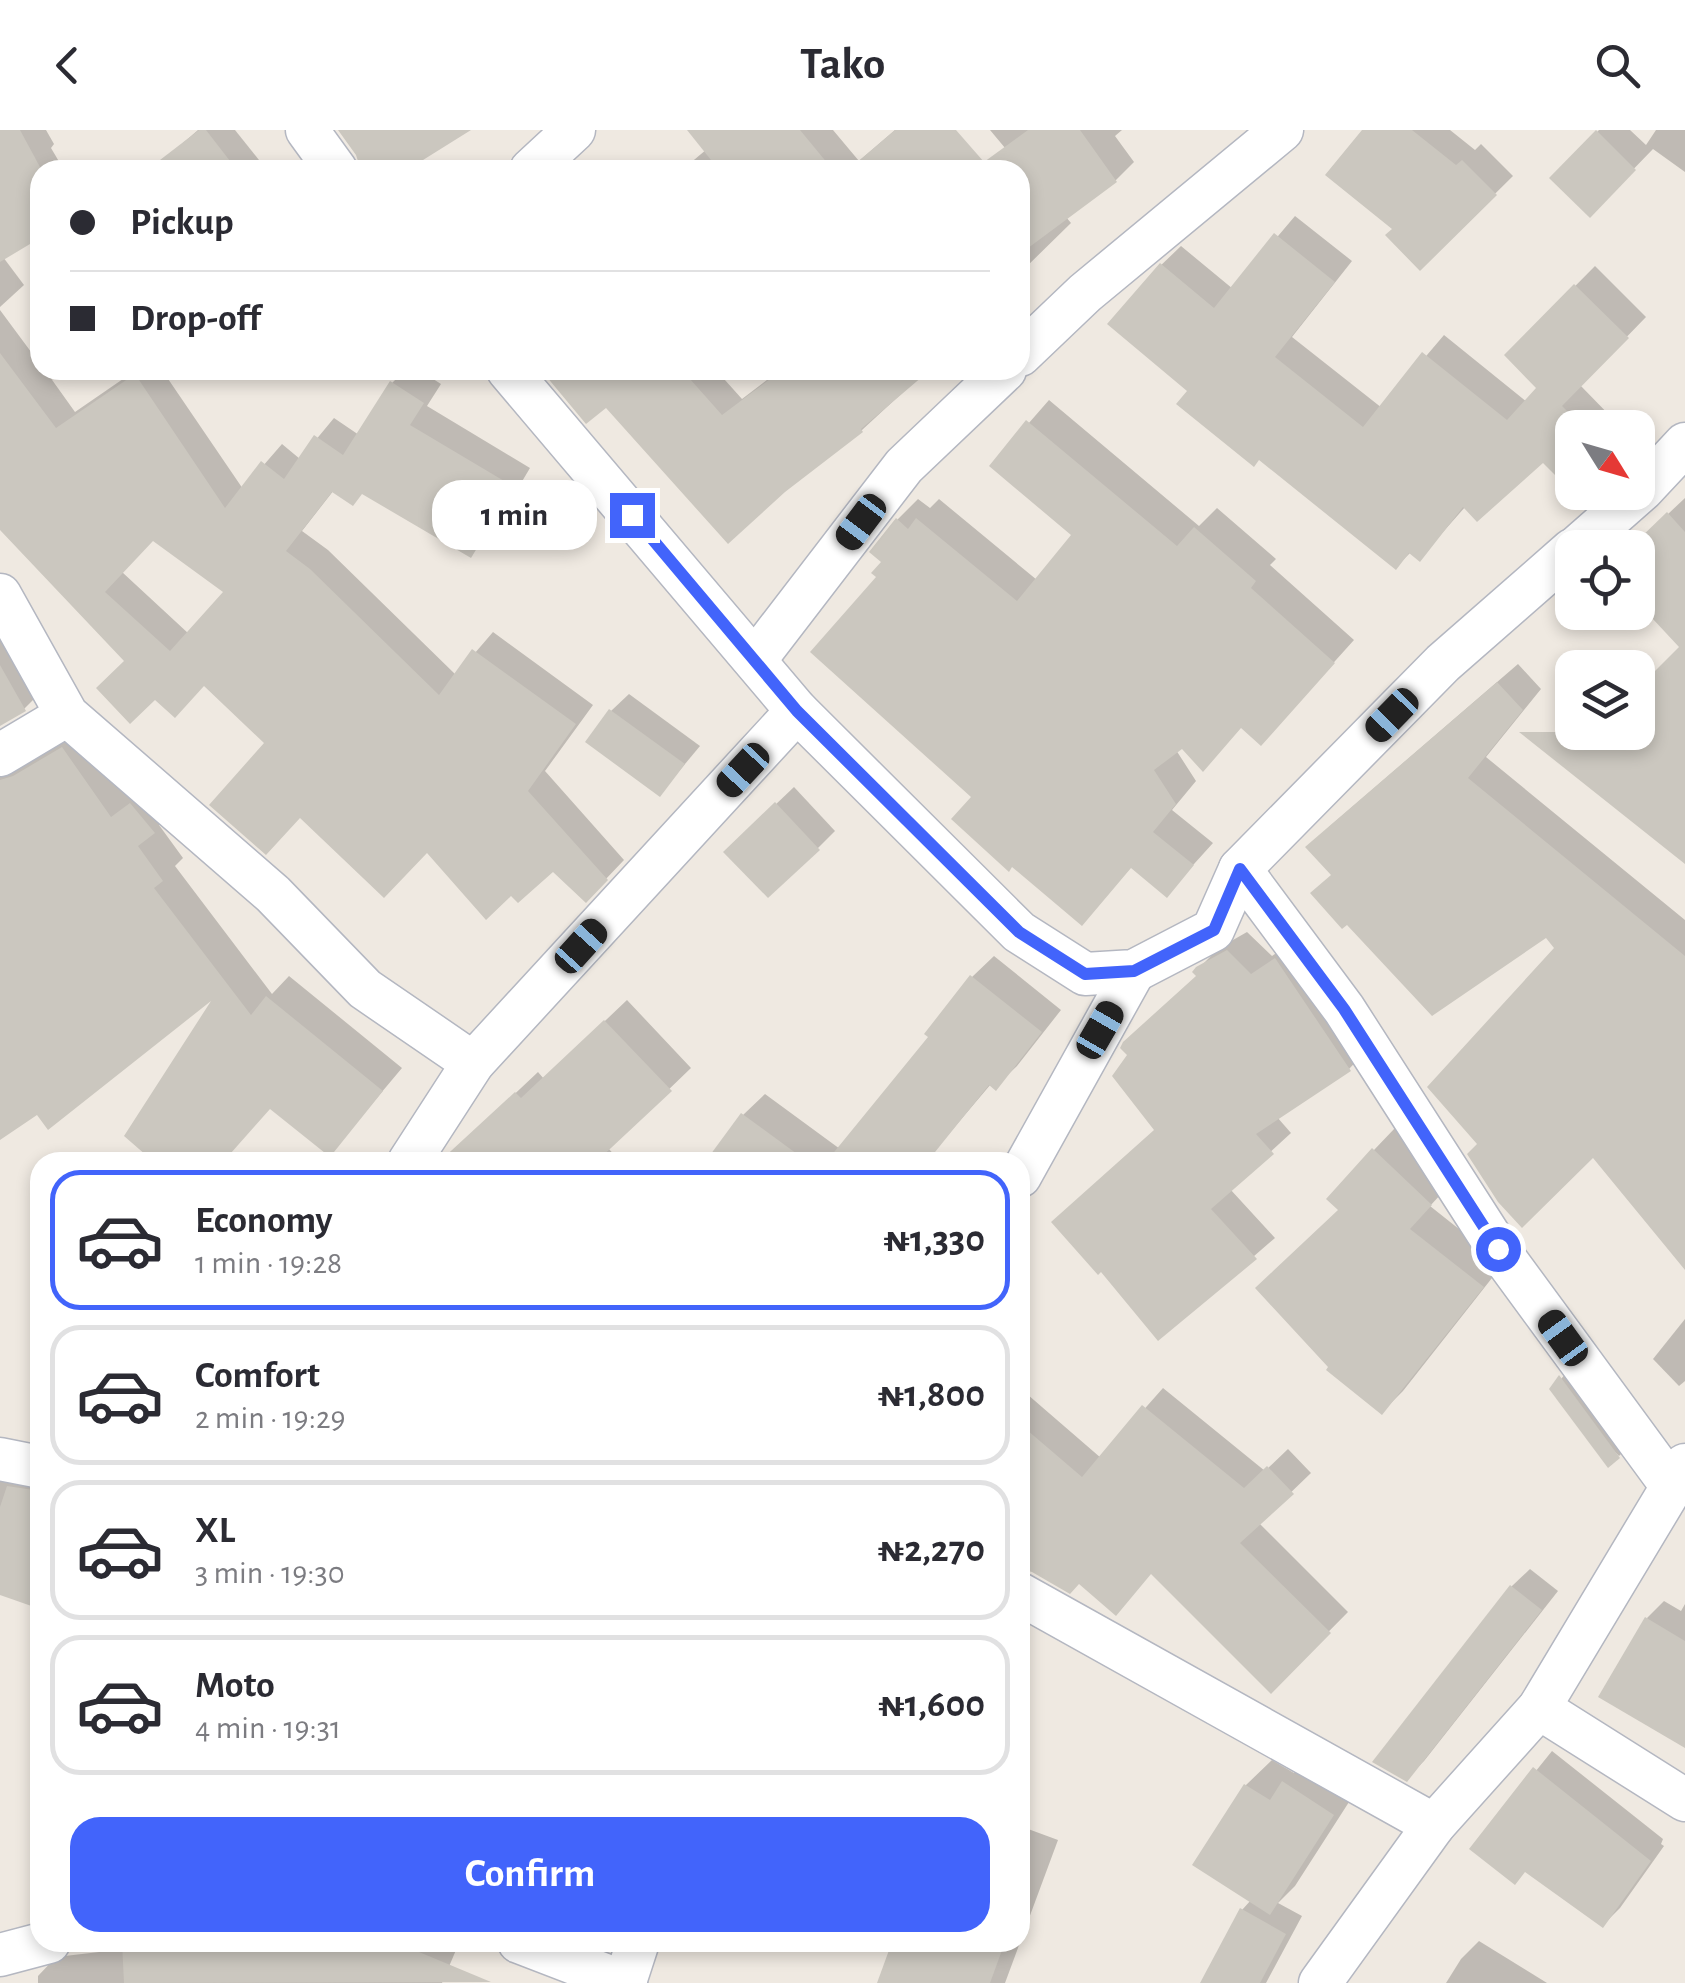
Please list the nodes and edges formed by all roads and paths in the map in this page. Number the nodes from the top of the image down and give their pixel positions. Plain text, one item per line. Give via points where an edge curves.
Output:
1 (307, 130) edge
2 (574, 130) edge
3 (1282, 130) edge
4 (329, 160) edge
5 (542, 160) edge
6 (1030, 345) edge
7 (517, 380) edge
8 (994, 380) edge
9 (1685, 444) edge
10 (1595, 530) edge
11 (1555, 566) edge
12 (0, 595) edge
13 (755, 660) junction
14 (797, 711) junction
15 (67, 715) junction
16 (0, 756) edge
17 (1240, 869) junction
18 (1134, 971) junction
19 (473, 1063) junction
20 (425, 1152) edge
21 (1030, 1158) edge
22 (0, 1459) edge
23 (30, 1465) edge
24 (1678, 1475) edge
25 (1030, 1600) edge
26 (1539, 1708) junction
27 (1685, 1800) edge
28 (1434, 1825) junction
29 (30, 1952) edge
30 (546, 1952) edge
31 (635, 1952) edge
32 (5, 1964) edge
33 (626, 1983) edge
34 (1320, 1983) edge

1 - 4 street
2 - 5 street
3 - 6 street
7 - 13 street
8 - 13 street via 904,466
9 - 10 street
11 - 17 street via 1443,663
12 - 15 street
13 - 14 street
14 - 18 street via 1019,932 1085,974
14 - 19 street
15 - 16 street
15 - 19 street via 273,894 365,989
17 - 18 street via 1214,930
17 - 24 street via 1344,1009 1498,1249
18 - 21 street
19 - 20 street
22 - 23 street
24 - 26 street
25 - 28 street
26 - 27 street
26 - 28 street
28 - 34 street
29 - 32 street
30 - 33 street
31 - 33 street

